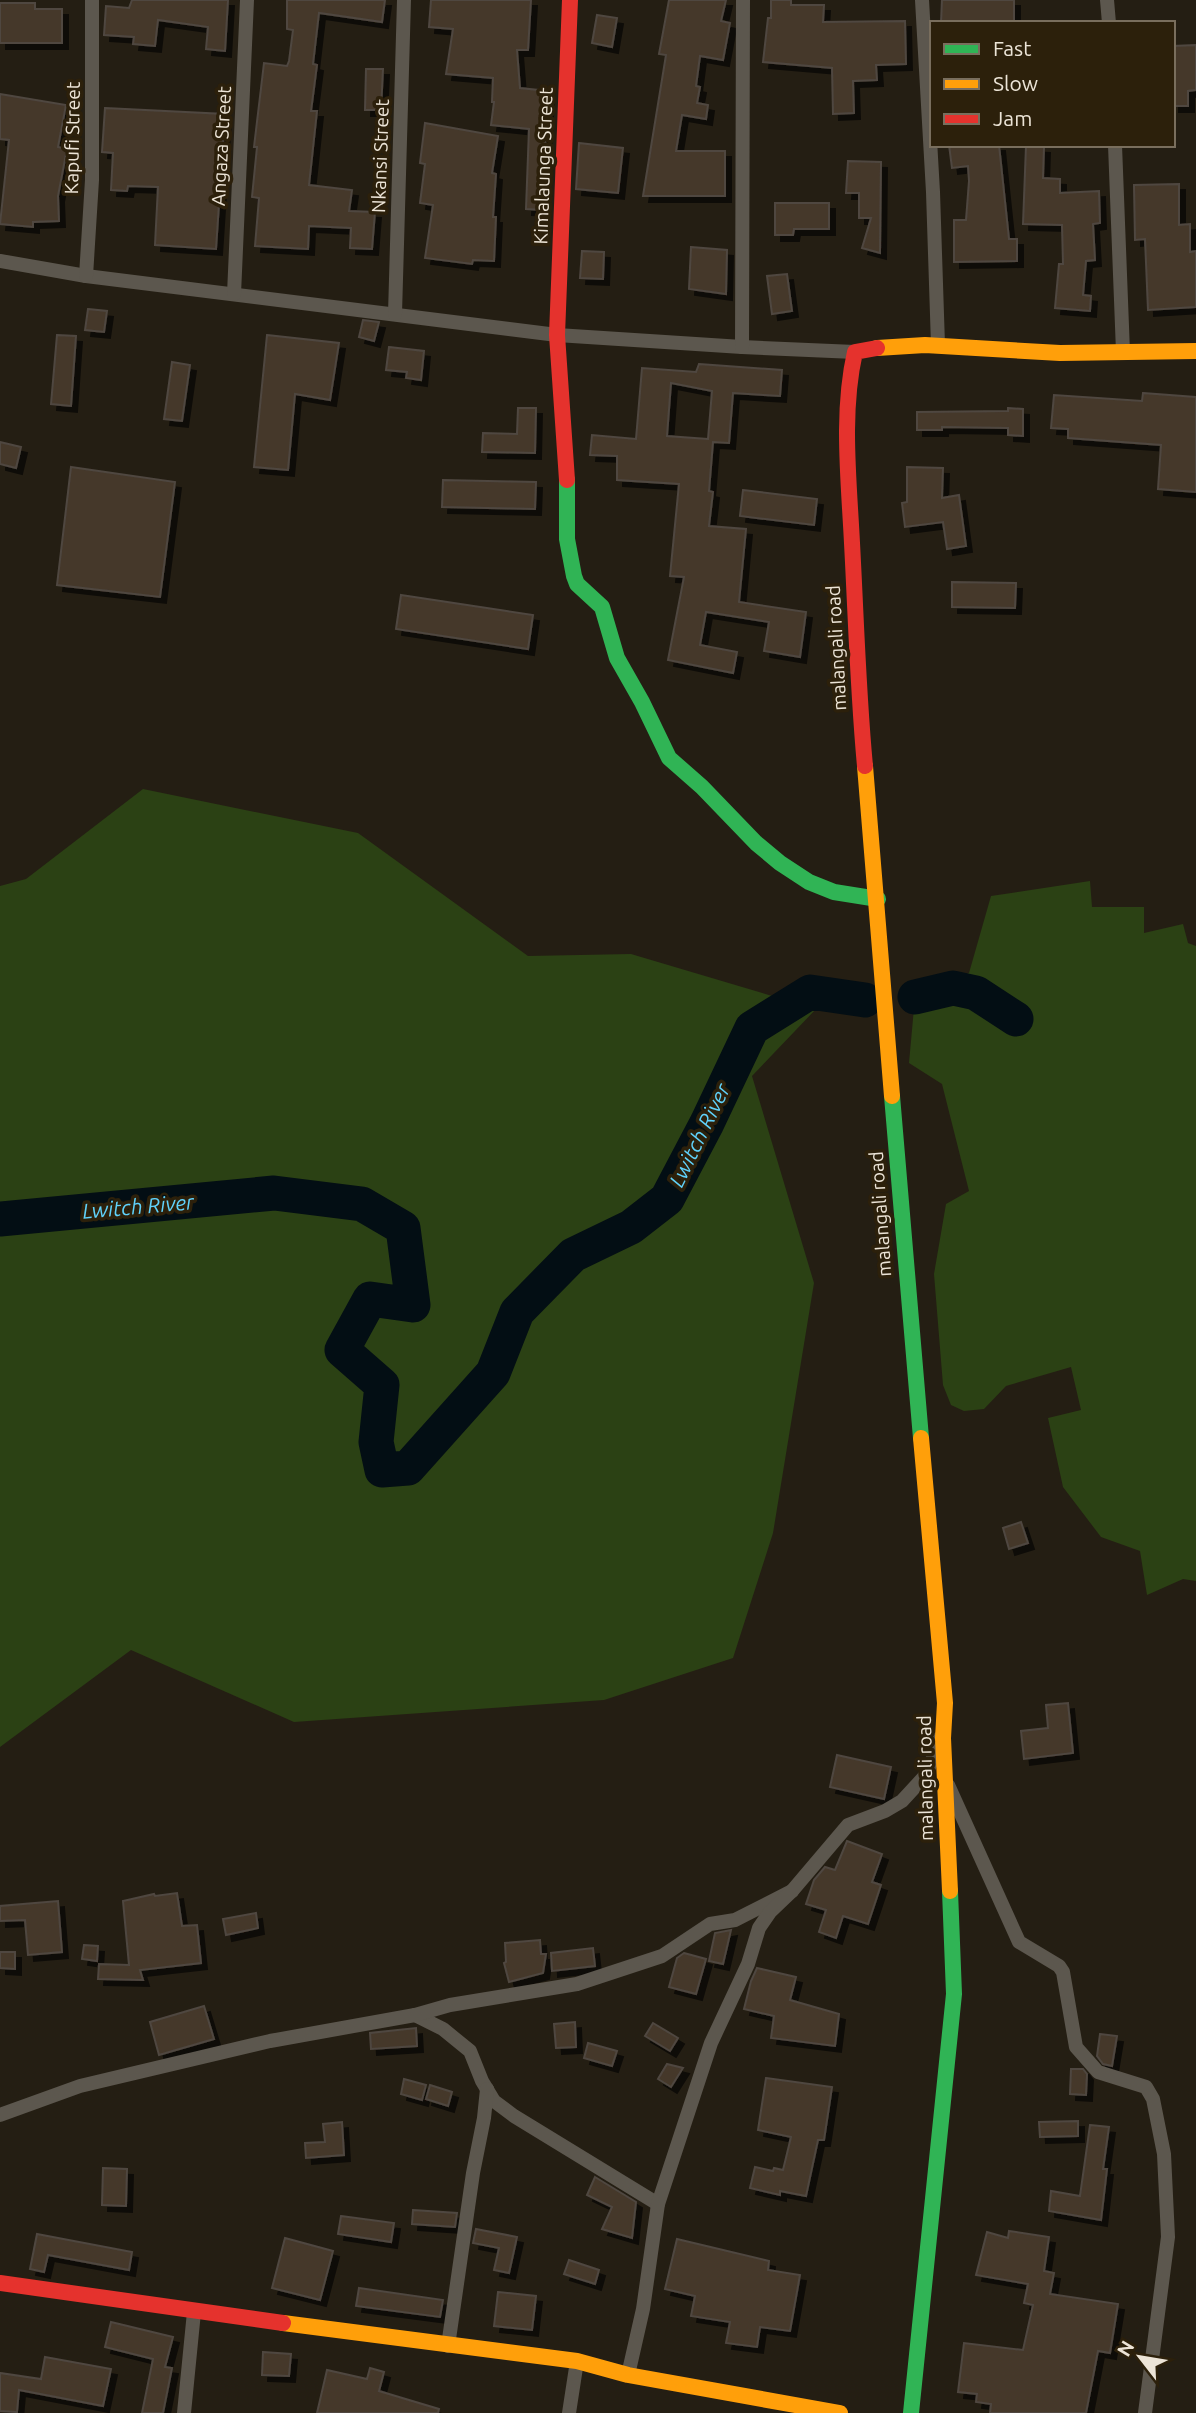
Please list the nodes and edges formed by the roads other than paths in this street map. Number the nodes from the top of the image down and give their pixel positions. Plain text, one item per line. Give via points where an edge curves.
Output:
1 (92, 0) edge
2 (247, 0) edge
3 (404, 0) edge
4 (570, 0) edge
5 (743, 0) edge
6 (922, 0) edge
7 (1107, 0) edge
8 (1109, 21) edge
9 (930, 140) edge
10 (930, 147) edge
11 (1115, 147) edge
12 (0, 261) edge
13 (86, 276) junction
14 (234, 294) junction
15 (395, 314) junction
16 (557, 335) junction
17 (938, 345) junction
18 (742, 347) junction
19 (1196, 351) edge
20 (855, 352) junction
21 (1123, 352) junction
22 (877, 899) junction
23 (945, 1703) junction
24 (945, 1777) junction
25 (792, 1891) junction
26 (415, 2015) junction
27 (487, 2089) junction
28 (0, 2115) edge
29 (658, 2204) junction
30 (0, 2283) edge
31 (194, 2312) junction
32 (448, 2346) junction
33 (577, 2361) junction
34 (628, 2375) junction
35 (184, 2413) edge
36 (569, 2413) edge
37 (840, 2413) edge
38 (911, 2413) edge
39 (1145, 2413) edge

1 - 13 street, Kapufi Street via 92,180
2 - 14 street, Angaza Street
3 - 15 street, Nkansi Street
4 - 16 street, Kimalaunga Street
5 - 18 street
6 - 9 street
7 - 8 street
10 - 17 street
11 - 21 street
12 - 13 street
13 - 14 street
14 - 15 street
15 - 16 street
16 - 18 street
16 - 22 street, Kimalaunga Street via 567,455 567,539 574,576 602,607 617,657 668,758 780,863 834,892
17 - 20 street
17 - 21 street
18 - 20 street
19 - 21 street
20 - 22 street, malangali road via 850,373 850,504 861,724
22 - 23 street, malangali road
23 - 24 street, malangali road
23 - 25 street via 936,1751 925,1776 902,1801 849,1825
24 - 38 street, malangali road via 954,1994
24 - 39 street via 1019,1942 1063,1972 1076,2047 1098,2072 1146,2087 1153,2099 1164,2154 1168,2237
25 - 26 street via 736,1920 710,1924 662,1956 619,1971 577,1984
25 - 29 street via 759,1928 748,1964 711,2043
26 - 27 street via 443,2029 470,2051
26 - 28 street via 270,2041 109,2078
27 - 29 street via 513,2116
27 - 32 street
29 - 34 street
30 - 31 street
31 - 32 street
31 - 35 street
32 - 33 street
33 - 34 street
33 - 36 street
34 - 37 street

